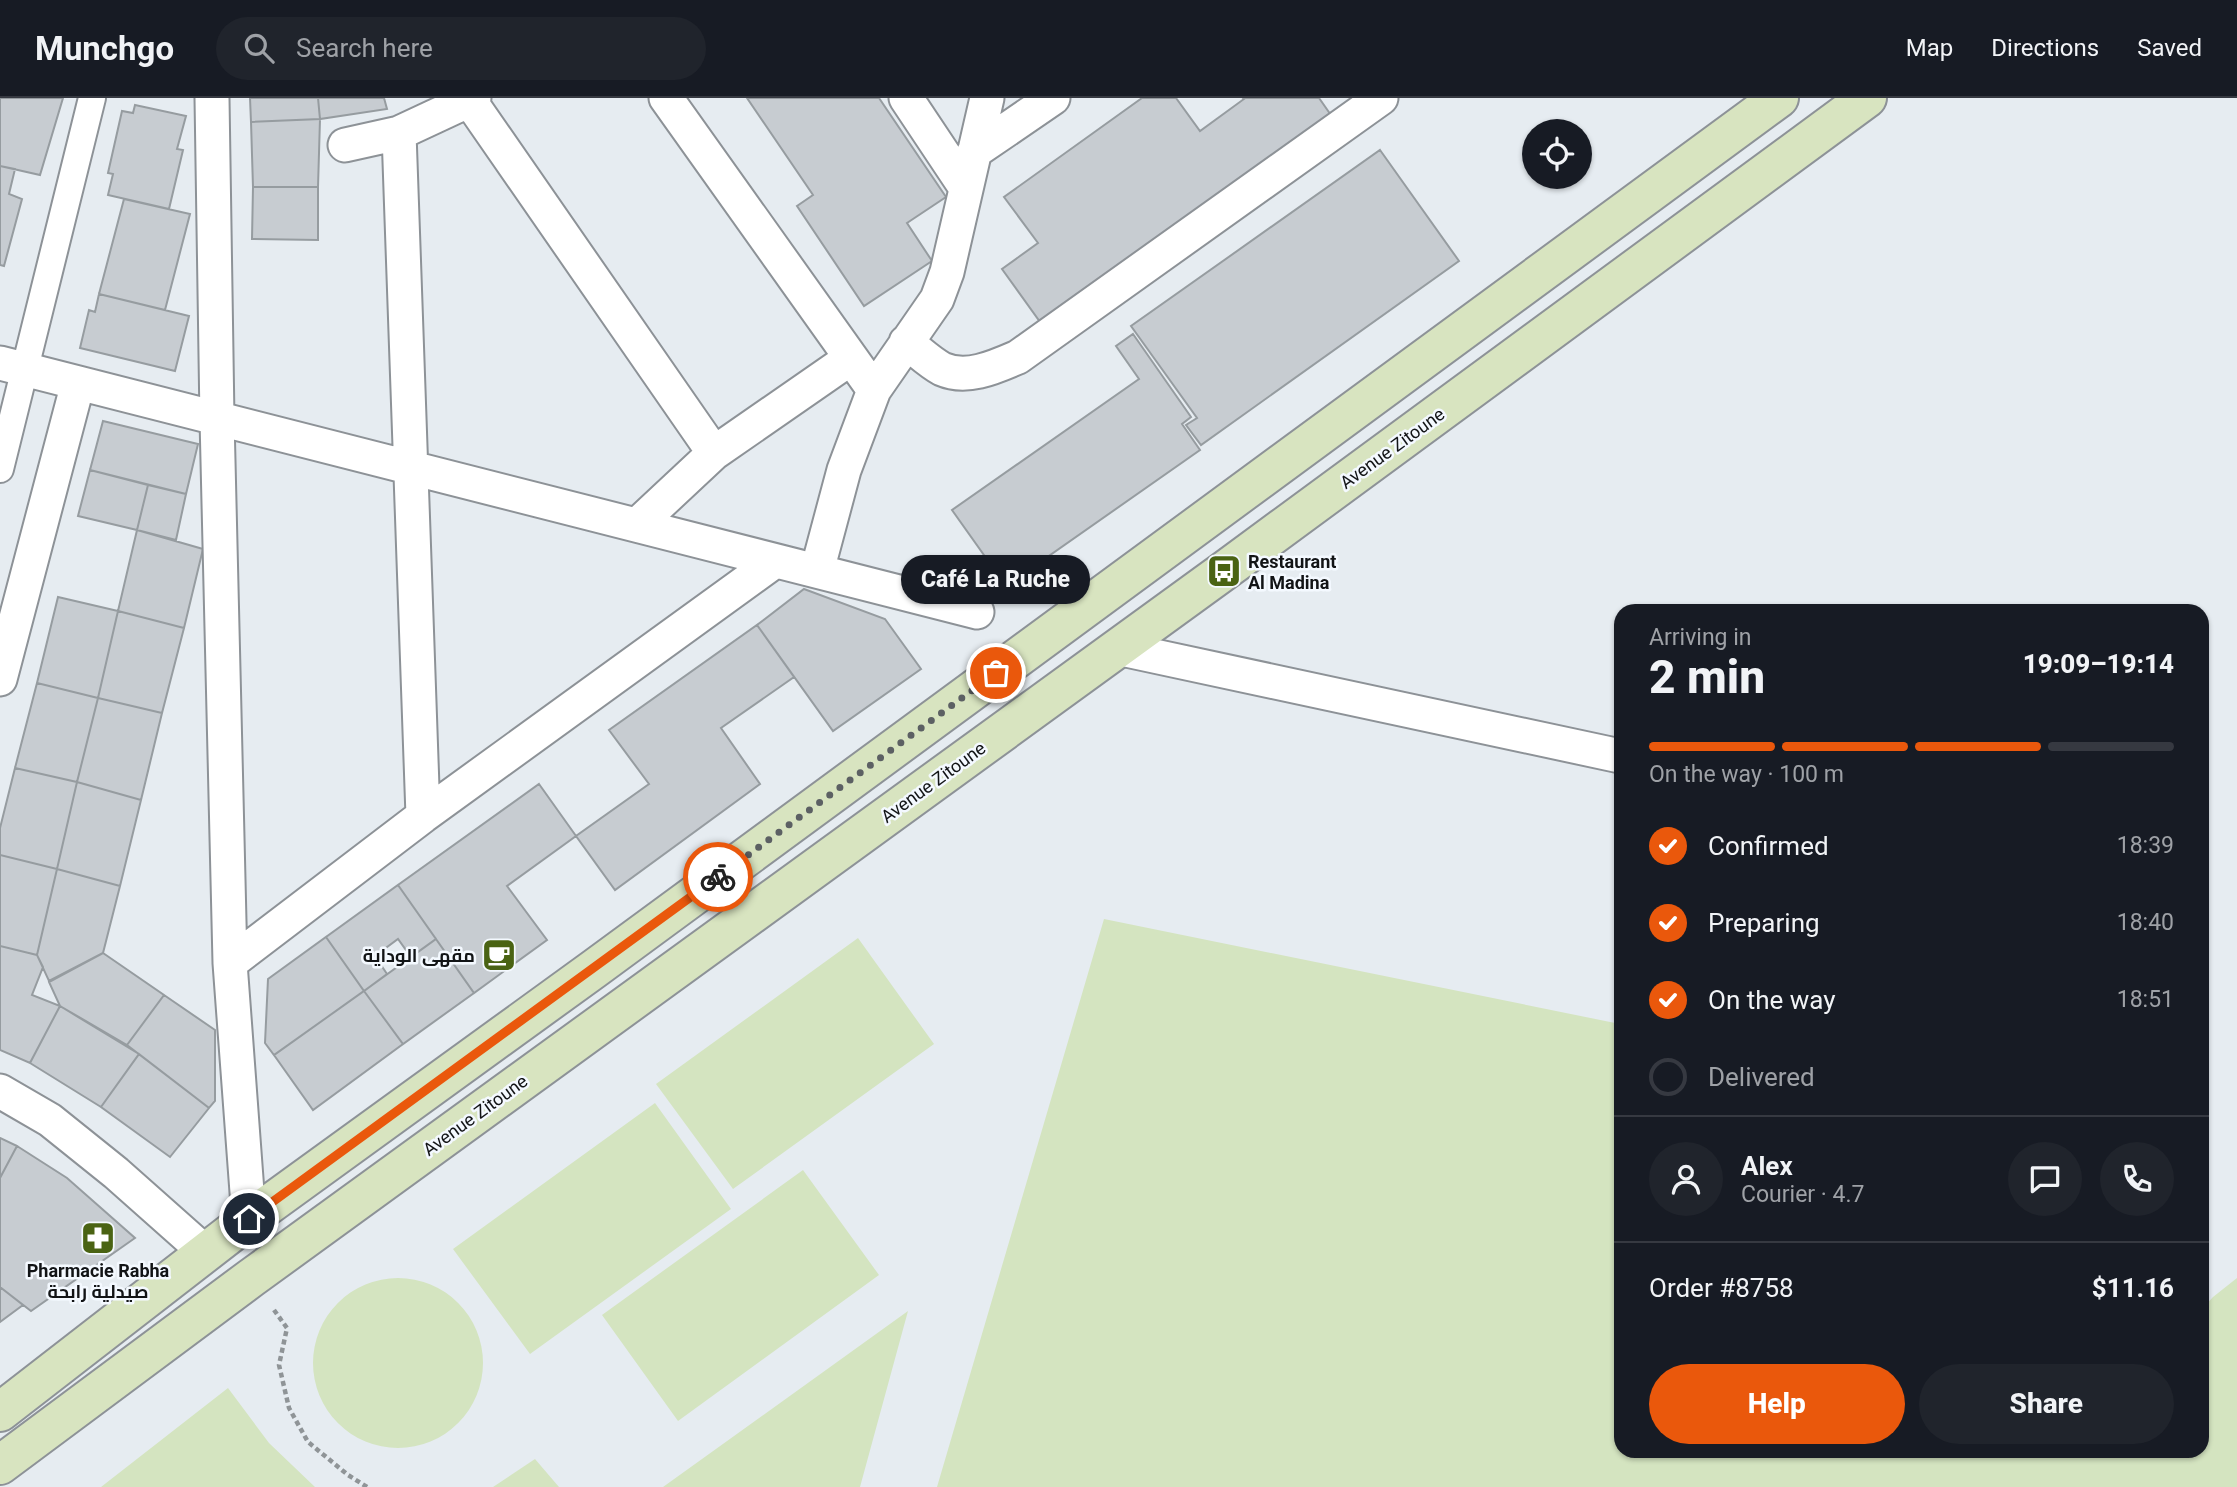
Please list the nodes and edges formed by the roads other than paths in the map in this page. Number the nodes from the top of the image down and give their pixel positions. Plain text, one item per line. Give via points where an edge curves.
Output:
1 (92, 98) edge
2 (212, 98) edge
3 (666, 98) edge
4 (906, 98) edge
5 (987, 98) edge
6 (1053, 98) edge
7 (1381, 98) edge
8 (1779, 98) edge
9 (1867, 98) edge
10 (472, 99) edge
11 (399, 133) junction
12 (345, 145) dead end
13 (974, 152) junction
14 (966, 188) junction
15 (906, 342) junction
16 (851, 358) junction
17 (13, 366) edge
18 (78, 383) junction
19 (874, 390) junction
20 (217, 419) junction
21 (714, 453) junction
22 (410, 468) junction
23 (0, 469) edge
24 (638, 525) junction
25 (775, 561) junction
26 (817, 571) junction
27 (977, 612) dead end
28 (1117, 648) junction
29 (0, 679) edge
30 (1614, 755) edge
31 (423, 816) junction
32 (230, 963) junction
33 (0, 1091) edge
34 (249, 1219) junction
35 (205, 1252) junction
36 (0, 1412) edge
37 (0, 1465) edge

1 - 17 street
2 - 20 street
3 - 16 street
4 - 14 street
5 - 13 street
6 - 13 street
7 - 15 street via 1017,357 988,370 961,373 942,369
8 - 34 main road
9 - 28 main road, Avenue Zitoune
10 - 11 street
10 - 21 street
11 - 12 street
11 - 22 street
13 - 14 street
14 - 15 street via 937,299
15 - 19 street
16 - 19 street
16 - 21 street
17 - 18 street
17 - 23 street
18 - 20 street
18 - 29 street
19 - 26 street via 844,470
20 - 22 street
20 - 32 street
21 - 24 street
22 - 24 street
22 - 31 street
24 - 25 street
25 - 26 street
25 - 31 street
26 - 27 street
28 - 30 street
28 - 37 main road, Avenue Zitoune
31 - 32 street
32 - 34 street
33 - 35 street via 50,1120
34 - 35 main road
35 - 36 main road

